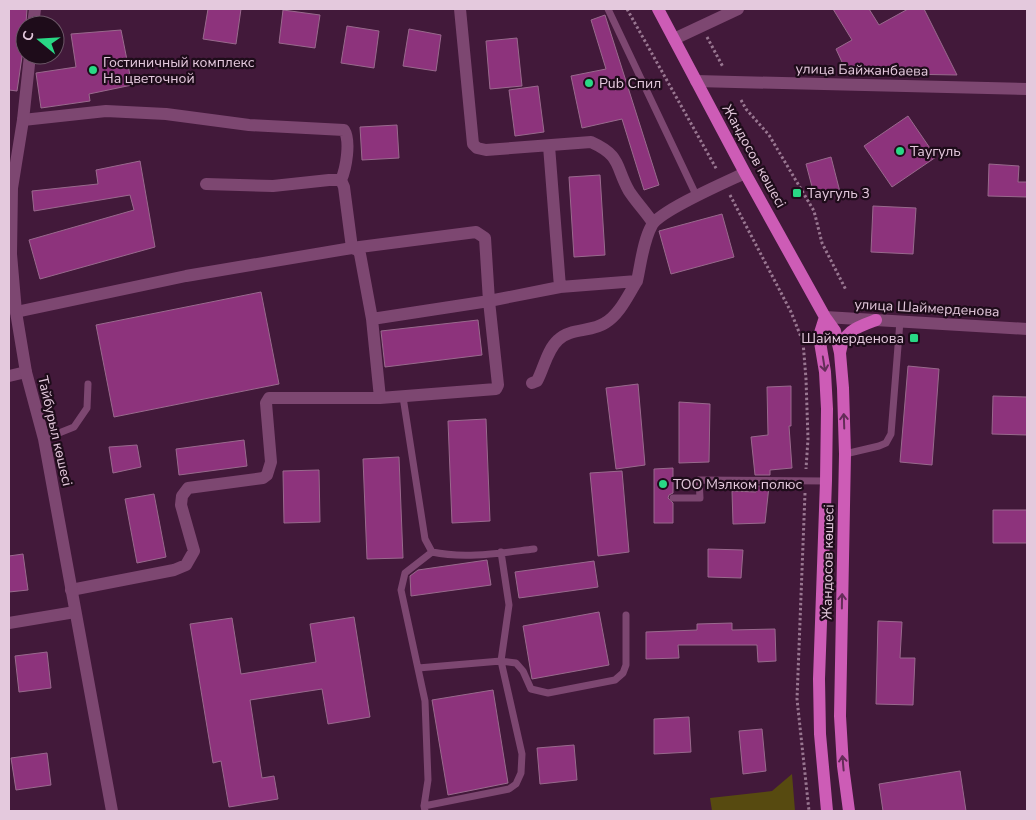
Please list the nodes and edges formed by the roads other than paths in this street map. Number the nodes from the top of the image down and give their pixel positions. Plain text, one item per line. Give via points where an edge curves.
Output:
1 (460, 9) edge
2 (608, 9) edge
3 (658, 9) edge
4 (738, 9) edge
5 (674, 39) junction
6 (29, 65) edge
7 (696, 81) junction
8 (1027, 89) edge
9 (23, 120) junction
10 (549, 146) junction
11 (745, 173) junction
12 (341, 180) junction
13 (206, 184) dead end
14 (10, 188) edge
15 (697, 197) junction
16 (654, 223) junction
17 (352, 248) junction
18 (638, 281) junction
19 (560, 287) junction
20 (488, 301) junction
21 (16, 312) junction
22 (825, 317) junction
23 (372, 319) junction
24 (876, 320) junction
25 (900, 321) junction
26 (1027, 329) edge
27 (840, 354) junction
28 (26, 372) junction
29 (9, 376) edge
30 (532, 383) dead end
31 (88, 384) dead end
32 (403, 397) junction
33 (380, 398) junction
34 (44, 439) junction
35 (845, 454) junction
36 (826, 481) junction
37 (673, 498) dead end
38 (534, 549) dead end
39 (432, 552) junction
40 (501, 552) junction
41 (71, 590) junction
42 (75, 612) junction
43 (626, 615) dead end
44 (9, 623) edge
45 (501, 661) junction
46 (418, 668) junction
47 (424, 809) edge
48 (112, 811) edge
49 (827, 811) edge
50 (849, 811) edge

1 - 10 street via 473,144 486,150
2 - 15 lane
3 - 5 main road, Жандосов көшесі
4 - 5 street
5 - 7 main road, Жандосов көшесі
6 - 9 street, Тайбурыл көшесі
7 - 8 street, улица Байжанбаева
7 - 11 main road, Жандосов көшесі
9 - 12 street via 106,111 166,114 249,125 334,128 344,130 346,134 347,160
9 - 14 street, Тайбурыл көшесі
10 - 16 street via 591,142 604,148 618,163 629,190
10 - 19 street
11 - 15 street
11 - 22 main road, Жандосов көшесі
12 - 13 street via 273,186
12 - 17 street
14 - 21 street, Тайбурыл көшесі
15 - 16 street via 666,212
16 - 18 street via 648,235
17 - 20 street via 476,232 485,238
17 - 21 street via 186,276
17 - 23 street via 360,254
18 - 19 street
18 - 30 street via 619,311 604,324 558,340 537,381
19 - 20 street
20 - 23 street
20 - 32 street via 496,389
21 - 28 street, Тайбурыл көшесі
22 - 24 street, улица Шаймерденова
22 - 27 main road, Жандосов көшесі via 835,331
22 -> 36 main road, Жандосов көшесі via 819,336 827,409
23 - 33 street
24 - 25 street, улица Шаймерденова
24 - 27 main road via 853,329 842,342
25 - 26 street, улица Шаймерденова
25 - 35 lane via 890,434 886,443
35 -> 27 main road, Жандосов көшесі
28 - 29 street
28 - 34 street, Тайбурыл көшесі
31 - 34 lane via 87,408 74,427
32 - 33 street
32 - 39 lane via 425,539
33 - 41 street via 269,398 266,403 271,462 268,475 188,488 182,496 180,505 194,551 186,565
34 - 41 street, Тайбурыл көшесі
50 -> 35 main road, Жандосов көшесі via 840,716
36 - 37 lane via 699,480 700,498
36 - 49 main road, Жандосов көшесі via 819,679
38 - 40 lane
39 - 40 lane via 471,556
39 - 46 lane via 405,573 402,590
40 - 45 lane via 509,605
41 - 42 street, Тайбурыл көшесі
42 - 44 street
42 - 48 street, Тайбурыл көшесі
43 - 45 lane via 626,665 615,680 548,693 531,689 516,663
45 - 46 lane
45 - 47 lane via 522,754 521,772 516,784 510,789
46 - 47 lane via 425,711 428,780

